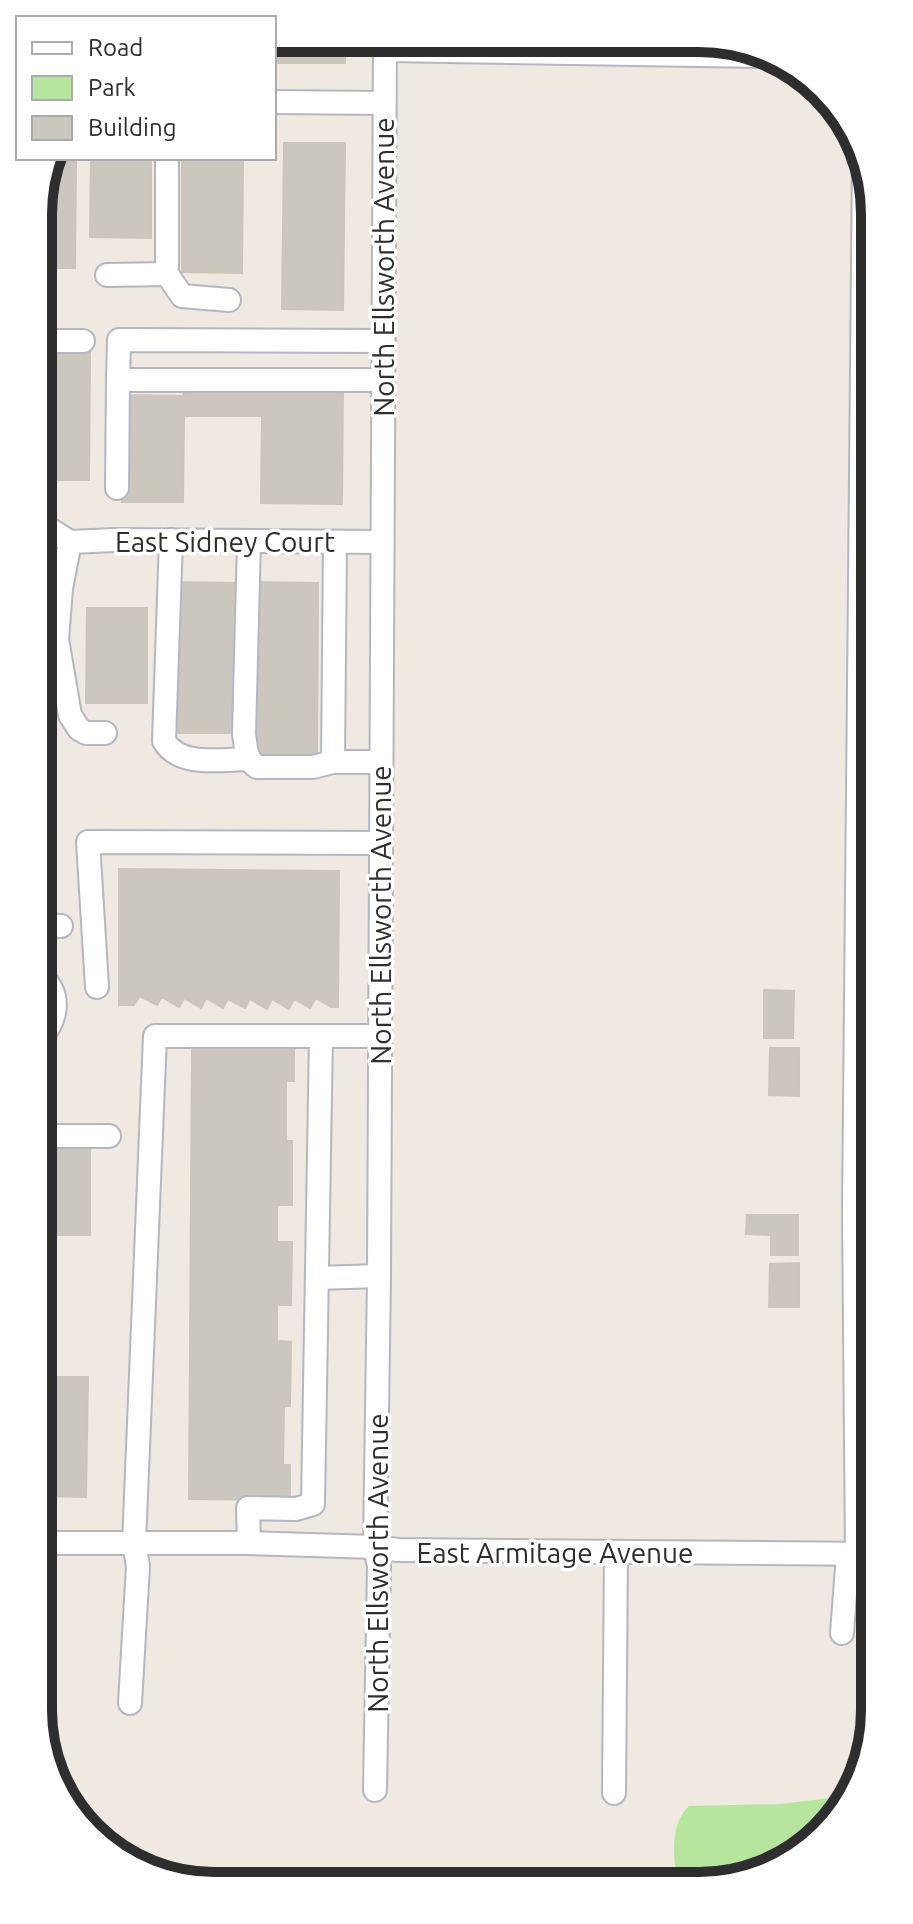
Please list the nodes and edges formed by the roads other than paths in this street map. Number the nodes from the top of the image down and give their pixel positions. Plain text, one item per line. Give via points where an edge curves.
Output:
1 (385, 52) edge
2 (625, 52) edge
3 (731, 55) edge
4 (276, 102) edge
5 (384, 103) junction
6 (167, 160) edge
7 (167, 274) junction
8 (107, 275) dead end
9 (229, 300) dead end
10 (52, 341) edge
11 (83, 341) dead end
12 (383, 341) junction
13 (118, 380) junction
14 (382, 380) junction
15 (117, 488) dead end
16 (52, 531) edge
17 (171, 540) junction
18 (249, 541) junction
19 (70, 542) junction
20 (335, 542) junction
21 (381, 542) junction
22 (105, 733) dead end
23 (249, 759) junction
24 (333, 762) junction
25 (380, 762) junction
26 (380, 843) junction
27 (97, 987) dead end
28 (52, 992) edge
29 (52, 1025) edge
30 (321, 1036) junction
31 (380, 1036) junction
32 (52, 1136) edge
33 (109, 1136) dead end
34 (379, 1276) junction
35 (317, 1278) junction
36 (861, 1440) edge
37 (52, 1543) edge
38 (249, 1543) junction
39 (134, 1544) junction
40 (375, 1547) junction
41 (616, 1552) junction
42 (860, 1554) edge
43 (842, 1633) dead end
44 (130, 1703) dead end
45 (375, 1790) dead end
46 (614, 1793) dead end

1 - 5 street, North Ellsworth Avenue
2 - 3 street
4 - 5 street
5 - 12 street, North Ellsworth Avenue
6 - 7 street
7 - 8 street
7 - 9 street via 182,296
10 - 11 street
12 - 13 street via 119,340
12 - 14 street, North Ellsworth Avenue
13 - 14 street
13 - 15 street
14 - 21 street, North Ellsworth Avenue
16 - 19 street
17 - 18 street, East Sidney Court
17 - 19 street, East Sidney Court
17 - 23 street via 164,741 186,759
18 - 20 street, East Sidney Court
18 - 23 street via 244,734
19 - 22 street via 57,639 70,715 86,733
20 - 21 street, East Sidney Court
20 - 24 street
21 - 25 street, North Ellsworth Avenue
23 - 24 street via 257,767
24 - 25 street
25 - 26 street, North Ellsworth Avenue
26 - 27 street via 88,842
26 - 31 street, North Ellsworth Avenue
28 - 29 street
30 - 31 street
30 - 35 street
30 - 39 street via 155,1036
31 - 34 street, North Ellsworth Avenue
32 - 33 street
34 - 35 street
34 - 40 street, North Ellsworth Avenue
35 - 38 street via 313,1504 248,1508
36 - 42 street
37 - 39 street, East Armitage Avenue
38 - 39 street, East Armitage Avenue
38 - 40 street, East Armitage Avenue
39 - 44 street via 138,1566
40 - 41 street, East Armitage Avenue
40 - 45 street, North Ellsworth Avenue
41 - 42 street, East Armitage Avenue
41 - 46 street
42 - 43 street

